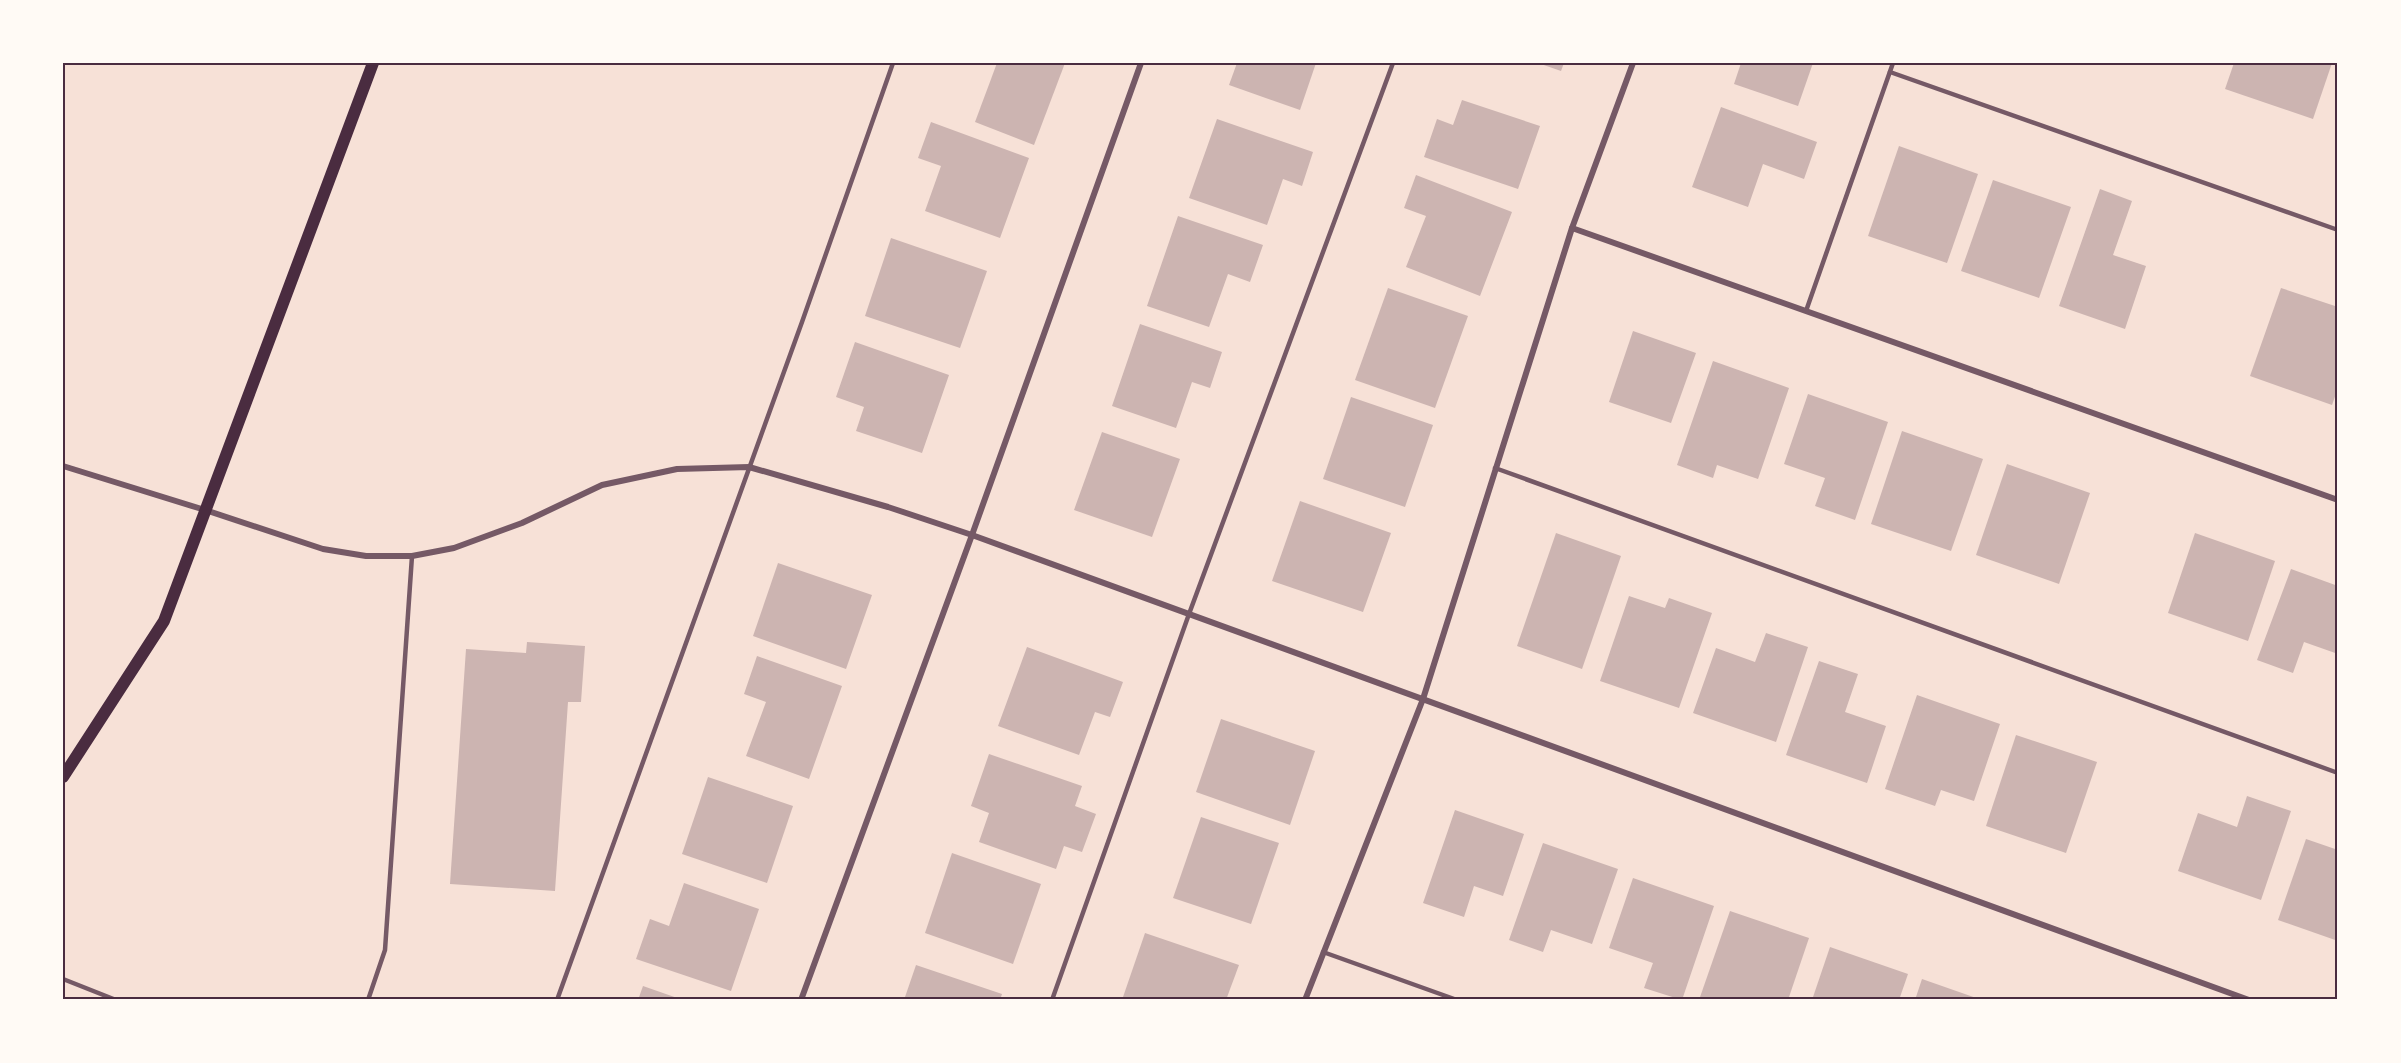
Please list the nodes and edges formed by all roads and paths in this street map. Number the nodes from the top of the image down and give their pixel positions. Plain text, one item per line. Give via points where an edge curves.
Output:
1 (373, 63) edge
2 (893, 63) edge
3 (1141, 63) edge
4 (1393, 63) edge
5 (1633, 63) edge
6 (1893, 63) edge
7 (1890, 72) junction
8 (1572, 228) junction
9 (2338, 230) edge
10 (1806, 311) junction
11 (63, 466) edge
12 (749, 467) junction
13 (1496, 468) junction
14 (2338, 500) edge
15 (205, 510) junction
16 (972, 535) junction
17 (412, 556) junction
18 (1189, 614) junction
19 (1423, 699) junction
20 (2338, 772) edge
21 (63, 777) edge
22 (1323, 952) junction
23 (63, 979) edge
24 (116, 1000) edge
25 (368, 1000) edge
26 (557, 1000) edge
27 (801, 1000) edge
28 (1052, 1000) edge
29 (1305, 1000) edge
30 (1457, 1000) edge
31 (2249, 1000) edge

1 - 15 main road
2 - 12 lane
3 - 16 street
4 - 18 lane
5 - 8 street
6 - 7 lane
7 - 9 lane
7 - 10 lane
8 - 10 street
8 - 13 street
10 - 14 street
11 - 15 street
12 - 16 street
12 - 17 street via 677,469 602,485 464,545
12 - 26 lane
13 - 19 street
13 - 20 lane
15 - 17 street via 323,549 366,556
15 - 21 main road via 164,621
16 - 18 street
16 - 27 street
17 - 25 lane via 385,950
18 - 19 street
18 - 28 lane
19 - 22 street
19 - 31 street
22 - 29 street
22 - 30 lane
23 - 24 lane

